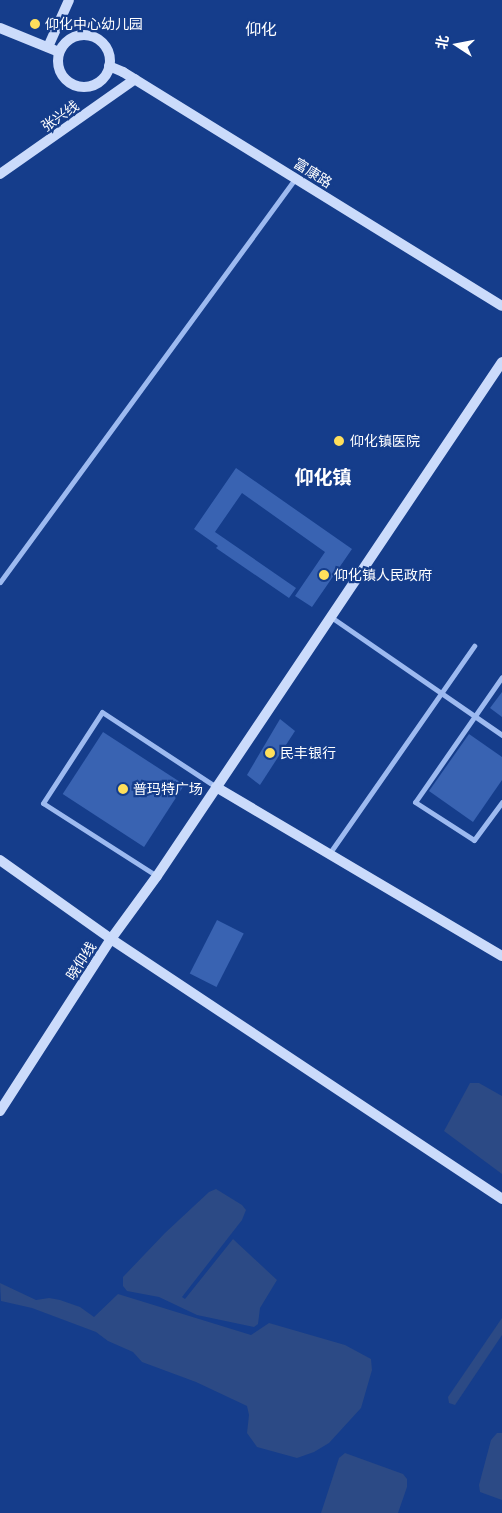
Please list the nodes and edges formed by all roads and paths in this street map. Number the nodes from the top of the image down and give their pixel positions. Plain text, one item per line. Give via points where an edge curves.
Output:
1 (69, 0) edge
2 (0, 28) edge
3 (48, 47) junction
4 (59, 52) junction
5 (109, 66) junction
6 (135, 80) junction
7 (0, 174) edge
8 (295, 178) junction
9 (502, 306) edge
10 (502, 362) edge
11 (0, 582) edge
12 (331, 616) junction
13 (474, 646) dead end
14 (502, 677) edge
15 (441, 693) junction
16 (475, 716) junction
17 (502, 735) edge
18 (216, 787) junction
19 (502, 802) edge
20 (329, 854) junction
21 (0, 860) edge
22 (156, 876) junction
23 (111, 939) junction
24 (502, 956) edge
25 (0, 1111) edge
26 (502, 1199) edge

1 - 3 street
2 - 3 street
3 - 4 street
4 - 5 street via 70,39 89,36 105,46
4 - 5 street via 61,73 77,86 97,83
5 - 6 street, 富康路
6 - 7 street, 张兴线
6 - 8 street, 富康路
8 - 9 street, 富康路
8 - 11 street
10 - 12 street
12 - 15 street
12 - 18 street
13 - 15 street
14 - 16 street
15 - 16 street
15 - 20 street
16 - 17 street
16 - 19 street via 415,802 474,840
18 - 20 street
18 - 22 street
18 - 22 street via 102,712 44,803
20 - 24 street
21 - 23 street, 晓仰线
22 - 23 street
23 - 25 street, 晓仰线
23 - 26 street

